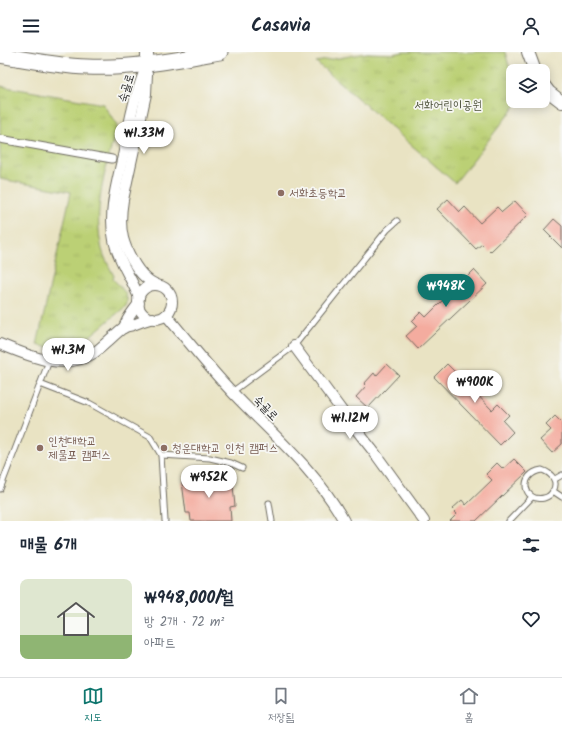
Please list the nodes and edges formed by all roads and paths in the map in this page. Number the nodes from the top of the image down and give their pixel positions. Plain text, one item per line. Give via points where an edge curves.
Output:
1 (220, 52) edge
2 (528, 52) edge
3 (0, 55) edge
4 (147, 58) edge
5 (532, 64) edge
6 (550, 93) edge
7 (562, 102) edge
8 (0, 139) edge
9 (112, 159) dead end
10 (397, 221) dead end
11 (157, 285) junction
12 (139, 301) junction
13 (166, 315) junction
14 (154, 318) junction
15 (124, 328) junction
16 (0, 344) edge
17 (294, 346) junction
18 (49, 361) junction
19 (40, 384) junction
20 (232, 392) junction
21 (161, 455) junction
22 (242, 468) dead end
23 (562, 475) edge
24 (555, 479) junction
25 (0, 489) edge
26 (553, 491) junction
27 (532, 497) junction
28 (562, 497) edge
29 (269, 502) dead end
30 (166, 521) edge
31 (272, 521) edge
32 (344, 521) edge
33 (424, 521) edge
34 (509, 521) edge

1 - 4 main road
2 - 5 street
3 - 4 main road via 72,66 115,67
4 - 11 street, 숙골로 via 146,94 122,200 121,222 126,248 137,269 145,278
4 - 12 street, 숙골로 via 112,205 117,251 133,282
6 - 7 street
8 - 9 street
10 - 17 lane
11 - 12 street via 147,287 140,294
11 - 13 street, 숙골로 via 166,289 171,297 172,306
12 - 14 street, 숙골로 via 141,312
12 - 15 street via 126,319
13 - 14 street
13 - 20 street, 숙골로
14 - 15 street
15 - 18 street via 94,353 85,357 61,362
16 - 18 street
17 - 20 lane
17 - 33 street
18 - 19 lane
19 - 21 lane via 89,403 150,437
19 - 25 lane
20 - 32 street, 숙골로 via 306,468 328,494
21 - 22 lane via 210,458
21 - 30 lane
23 - 24 lane
24 - 26 lane
24 - 27 lane via 542,470 532,474 526,482 526,488
26 - 27 lane via 546,498
26 - 28 lane
27 - 34 lane
29 - 31 lane

